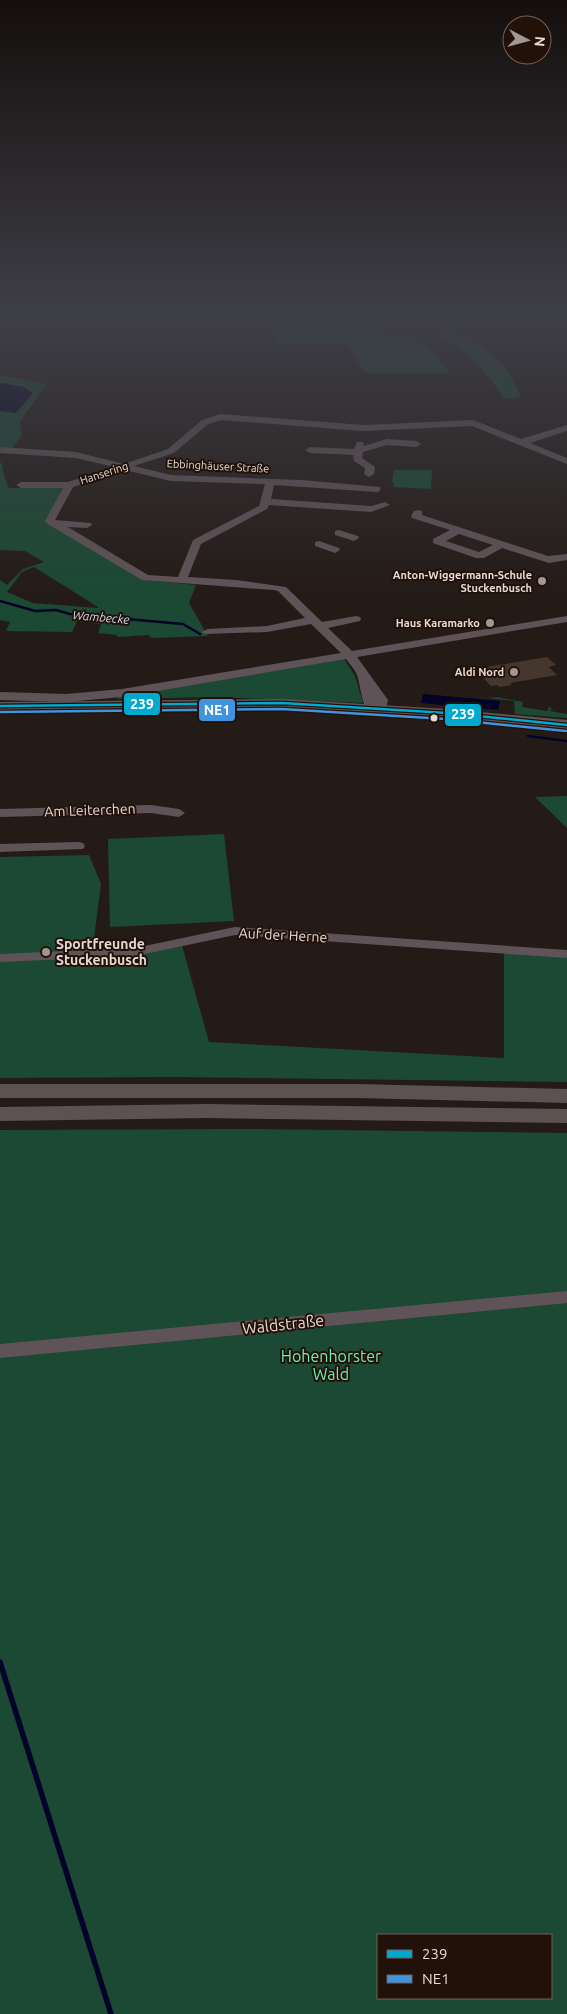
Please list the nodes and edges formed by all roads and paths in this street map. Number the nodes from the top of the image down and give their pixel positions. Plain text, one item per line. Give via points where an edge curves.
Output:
1 (363, 428) junction
2 (567, 428) edge
3 (323, 440) dead end
4 (522, 442) junction
5 (416, 444) dead end
6 (0, 450) edge
7 (358, 451) junction
8 (567, 461) edge
9 (123, 467) junction
10 (369, 474) dead end
11 (270, 482) junction
12 (21, 485) dead end
13 (69, 485) junction
14 (326, 485) junction
15 (377, 489) dead end
16 (265, 502) junction
17 (385, 505) dead end
18 (323, 507) junction
19 (418, 513) dead end
20 (55, 524) junction
21 (87, 525) dead end
22 (456, 531) junction
23 (339, 533) dead end
24 (354, 538) dead end
25 (319, 544) dead end
26 (500, 545) junction
27 (335, 550) dead end
28 (567, 557) edge
29 (182, 580) junction
30 (567, 619) edge
31 (356, 620) dead end
32 (316, 623) junction
33 (208, 632) dead end
34 (349, 655) junction
35 (0, 696) edge
36 (0, 706) edge
37 (0, 710) edge
38 (375, 710) junction
39 (567, 725) edge
40 (567, 730) edge
41 (0, 813) edge
42 (180, 813) dead end
43 (78, 846) dead end
44 (0, 848) edge
45 (567, 954) edge
46 (0, 958) edge
47 (4, 1090) edge
48 (567, 1096) edge
49 (94, 1112) junction
50 (0, 1114) edge
51 (567, 1116) edge
52 (0, 1124) edge
53 (567, 1297) edge
54 (0, 1351) edge

1 - 4 street, Hansering via 467,422
1 - 7 street
1 - 9 street, Hansering via 214,418 171,451
2 - 4 street
3 - 7 street via 315,450
4 - 8 street, Hansering
5 - 7 street via 387,442
6 - 9 street, Ebbinghäuser Straße via 76,455
7 - 10 street via 357,459 370,467
9 - 11 street, Ebbinghäuser Straße via 171,478
9 - 13 street, Hansering
11 - 14 street, Ebbinghäuser Straße
11 - 16 street
12 - 13 street, Hansering
13 - 20 street, Hansering via 50,521
14 - 15 street, Ebbinghäuser Straße
14 - 18 street
16 - 18 street
16 - 29 street via 264,507 197,542
17 - 18 street via 371,509
19 - 22 street via 416,516
20 - 21 street
20 - 29 street via 141,576
22 - 26 street
22 - 26 street via 437,541 480,556
23 - 24 street
25 - 27 street
26 - 28 street via 549,560
29 - 32 street via 274,587 287,594
30 - 34 street
31 - 32 street
32 - 33 street
32 - 34 street
34 - 35 street via 122,693 66,698
34 - 38 street via 363,675
36 - 38 main road via 261,703
37 - 38 main road via 217,707
38 - 39 main road
38 - 40 main road
41 - 42 street, Am Leiterchen via 151,808
43 - 44 street
45 - 46 street, Auf der Herne via 236,931 135,952
47 - 48 highway via 358,1091
49 - 50 highway
49 - 51 highway
49 - 52 highway
53 - 54 street, Waldstraße

